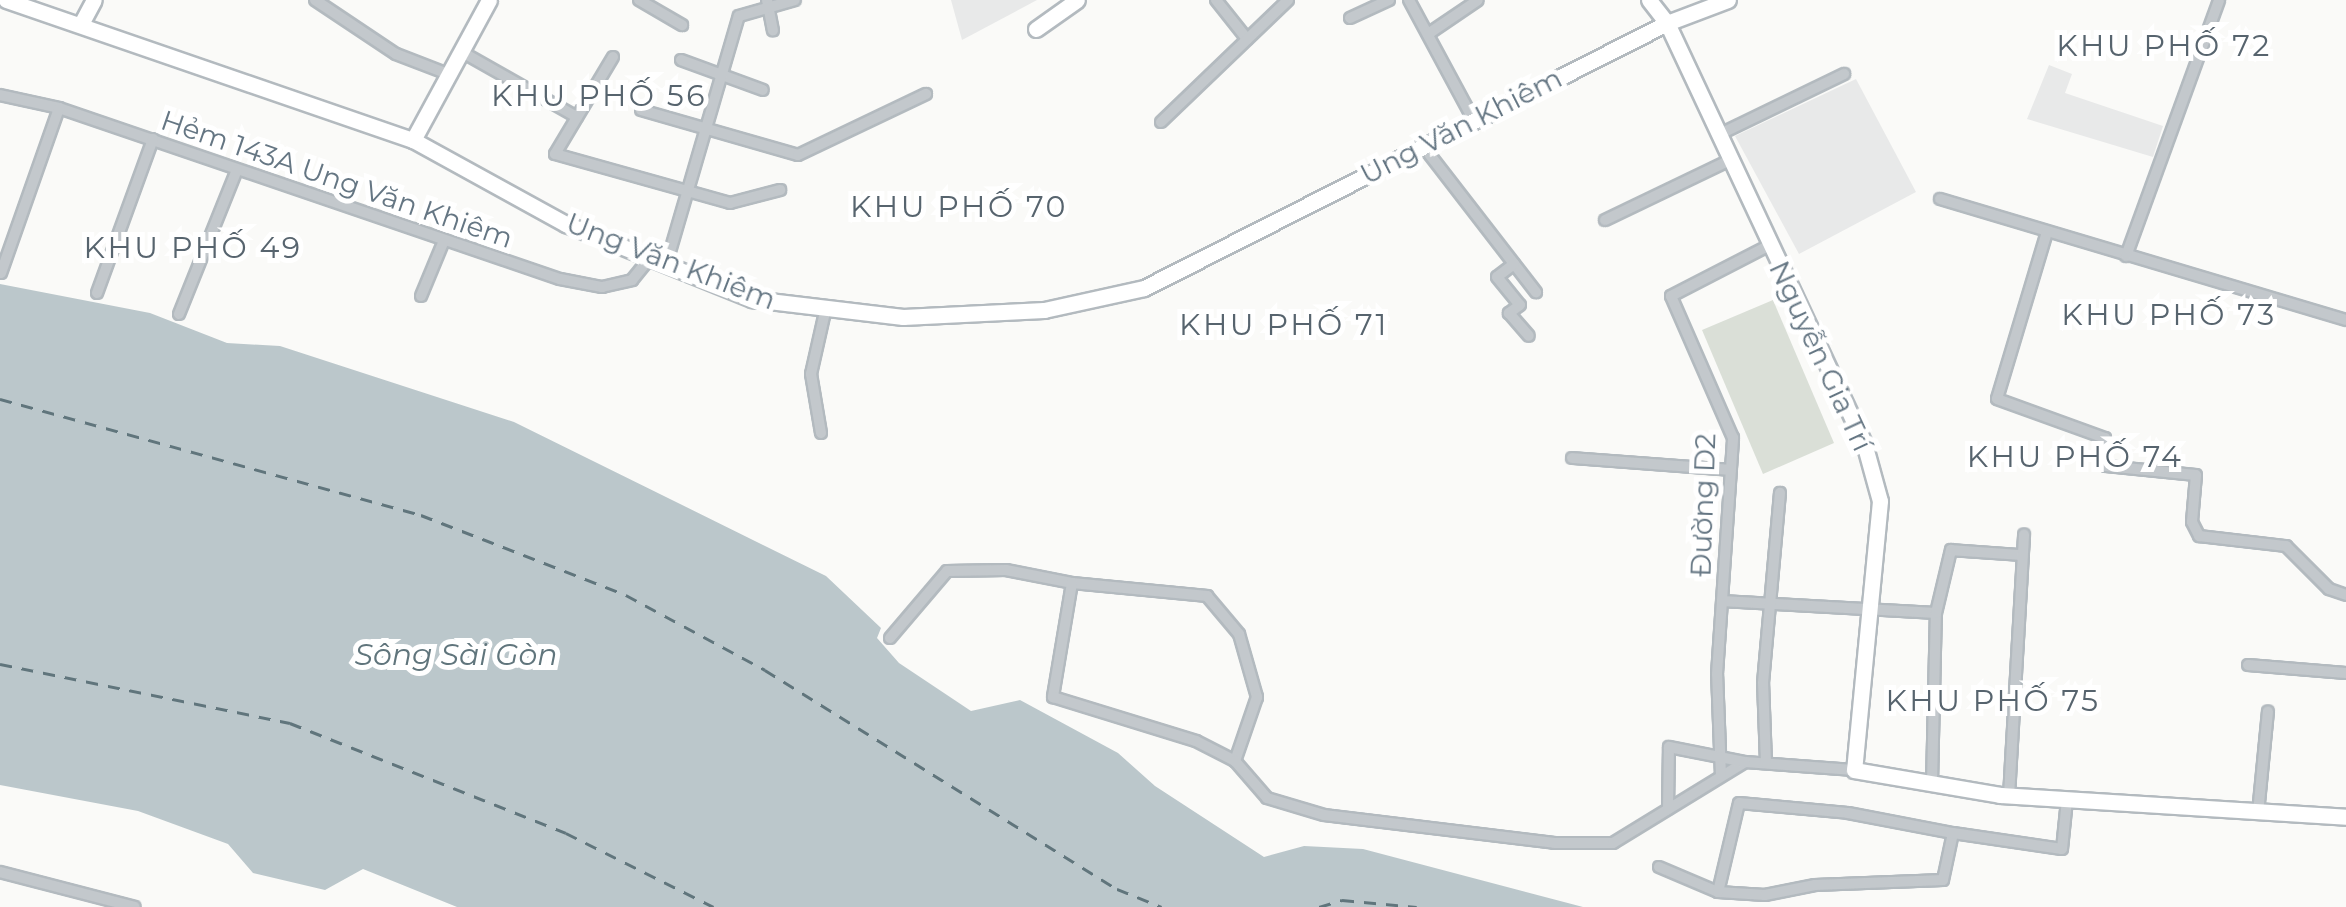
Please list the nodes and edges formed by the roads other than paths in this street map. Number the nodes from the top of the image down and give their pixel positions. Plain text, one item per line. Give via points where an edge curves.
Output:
1 (6, 0) edge
2 (94, 0) edge
3 (315, 0) edge
4 (490, 0) edge
5 (639, 0) edge
6 (795, 0) edge
7 (1077, 0) edge
8 (1216, 0) edge
9 (1288, 0) edge
10 (1389, 0) edge
11 (1409, 0) edge
12 (1478, 0) edge
13 (1728, 0) edge
14 (2219, 0) edge
15 (768, 6) edge
16 (1660, 9) edge
17 (1350, 18) dead end
18 (81, 24) junction
19 (682, 25) dead end
20 (1036, 29) dead end
21 (773, 30) dead end
22 (1428, 34) junction
23 (1247, 39) junction
24 (462, 52) junction
25 (613, 56) dead end
26 (681, 60) dead end
27 (448, 74) junction
28 (1844, 74) dead end
29 (723, 75) junction
30 (764, 90) dead end
31 (0, 94) edge
32 (926, 94) dead end
33 (59, 108) junction
34 (641, 110) dead end
35 (577, 117) junction
36 (1472, 119) junction
37 (1161, 122) dead end
38 (707, 131) junction
39 (1720, 134) junction
40 (153, 139) junction
41 (413, 140) junction
42 (1423, 146) junction
43 (1728, 161) junction
44 (236, 170) junction
45 (780, 190) dead end
46 (688, 194) junction
47 (1940, 199) dead end
48 (1605, 220) dead end
49 (2047, 232) junction
50 (443, 242) junction
51 (1770, 245) junction
52 (2126, 256) junction
53 (649, 260) junction
54 (1514, 264) junction
55 (666, 265) junction
56 (1, 272) edge
57 (1536, 292) dead end
58 (97, 293) dead end
59 (421, 296) dead end
60 (825, 312) junction
61 (178, 314) dead end
62 (2346, 320) edge
63 (1529, 336) dead end
64 (821, 433) dead end
65 (1572, 458) dead end
66 (1731, 470) junction
67 (1780, 492) dead end
68 (2024, 534) dead end
69 (2020, 554) junction
70 (1072, 583) junction
71 (2346, 595) edge
72 (1722, 601) junction
73 (1772, 601) junction
74 (1871, 607) junction
75 (1936, 613) junction
76 (890, 638) dead end
77 (2248, 665) dead end
78 (2346, 673) edge
79 (2268, 711) dead end
80 (1720, 753) junction
81 (1235, 761) junction
82 (1745, 762) junction
83 (1766, 763) junction
84 (1854, 770) junction
85 (1721, 776) junction
86 (1932, 784) junction
87 (2009, 796) junction
88 (2067, 800) junction
89 (1668, 809) junction
90 (2258, 813) junction
91 (2346, 816) edge
92 (1954, 833) junction
93 (1659, 867) dead end
94 (0, 872) edge
95 (1718, 892) junction
96 (135, 907) edge

1 - 18 main road, Ung Văn Khiêm
2 - 18 main road
3 - 27 street via 396,54
4 - 24 main road
5 - 19 street
6 - 15 street
7 - 20 main road
8 - 23 street
9 - 23 street
10 - 17 street
11 - 22 street
12 - 22 street
13 - 16 main road, Ung Văn Khiêm
14 - 52 street
15 - 21 street
15 - 29 street via 739,16
16 - 36 main road, Ung Văn Khiêm
16 - 39 main road, Nguyễn Gia Trí
18 - 41 main road, Ung Văn Khiêm
22 - 36 street
23 - 37 street
24 - 27 main road
24 - 35 street
25 - 35 street
26 - 29 street
27 - 41 main road
28 - 39 street
29 - 30 street
29 - 38 street
31 - 33 street, Hẻm 143A Ung Văn Khiêm
32 - 38 street via 792,155
33 - 40 street, Hẻm 143A Ung Văn Khiêm
33 - 56 street
34 - 38 street
35 - 46 street via 555,154
36 - 42 main road, Ung Văn Khiêm
38 - 46 street
39 - 43 main road, Nguyễn Gia Trí
40 - 44 street, Hẻm 143A Ung Văn Khiêm
40 - 58 street
41 - 53 main road, Ung Văn Khiêm via 566,224
42 - 54 street
42 - 60 main road, Ung Văn Khiêm via 1144,288 1044,310 903,317
43 - 48 street
43 - 51 main road, Nguyễn Gia Trí
44 - 50 street, Hẻm 143A Ung Văn Khiêm
44 - 61 street
45 - 46 street via 730,204
46 - 55 street
47 - 49 street
49 - 52 street
49 - 71 street via 1997,399 2105,438 2106,466 2196,476 2192,522 2199,536 2286,546 2329,589
50 - 53 street, Hẻm 143A Ung Văn Khiêm via 602,287 632,280
50 - 59 street
51 - 66 street, Đường D2 via 1670,296 1732,430
51 - 74 main road, Nguyễn Gia Trí via 1864,443 1880,501
52 - 62 street
53 - 55 main road, Ung Văn Khiêm
54 - 57 street
54 - 63 street via 1497,277 1520,305 1509,313
55 - 60 main road, Ung Văn Khiêm via 752,299
60 - 64 street via 811,374
65 - 66 street
66 - 72 street, Đường D2
67 - 73 street
68 - 69 street
69 - 75 street via 1951,550
69 - 87 street
70 - 76 street via 1006,570 947,571
70 - 81 street via 1053,696 1166,730
70 - 81 street via 1207,596 1239,634 1257,697
72 - 73 street
72 - 80 street, Đường D2
73 - 74 street
73 - 83 street via 1763,682
74 - 75 street
74 - 84 main road, Nguyễn Gia Trí
75 - 86 street
77 - 78 street
79 - 90 street
80 - 82 street
80 - 85 street, Đường D2
80 - 89 street via 1669,747
81 - 89 street via 1266,798 1324,816 1554,843 1613,843
82 - 83 street
82 - 85 street
83 - 84 street
84 - 86 main road
85 - 89 street
86 - 87 main road
87 - 88 main road
88 - 90 main road
88 - 92 street via 2062,849
90 - 91 main road
92 - 95 street via 1943,880
92 - 95 street via 1739,804
93 - 95 street
94 - 96 street

